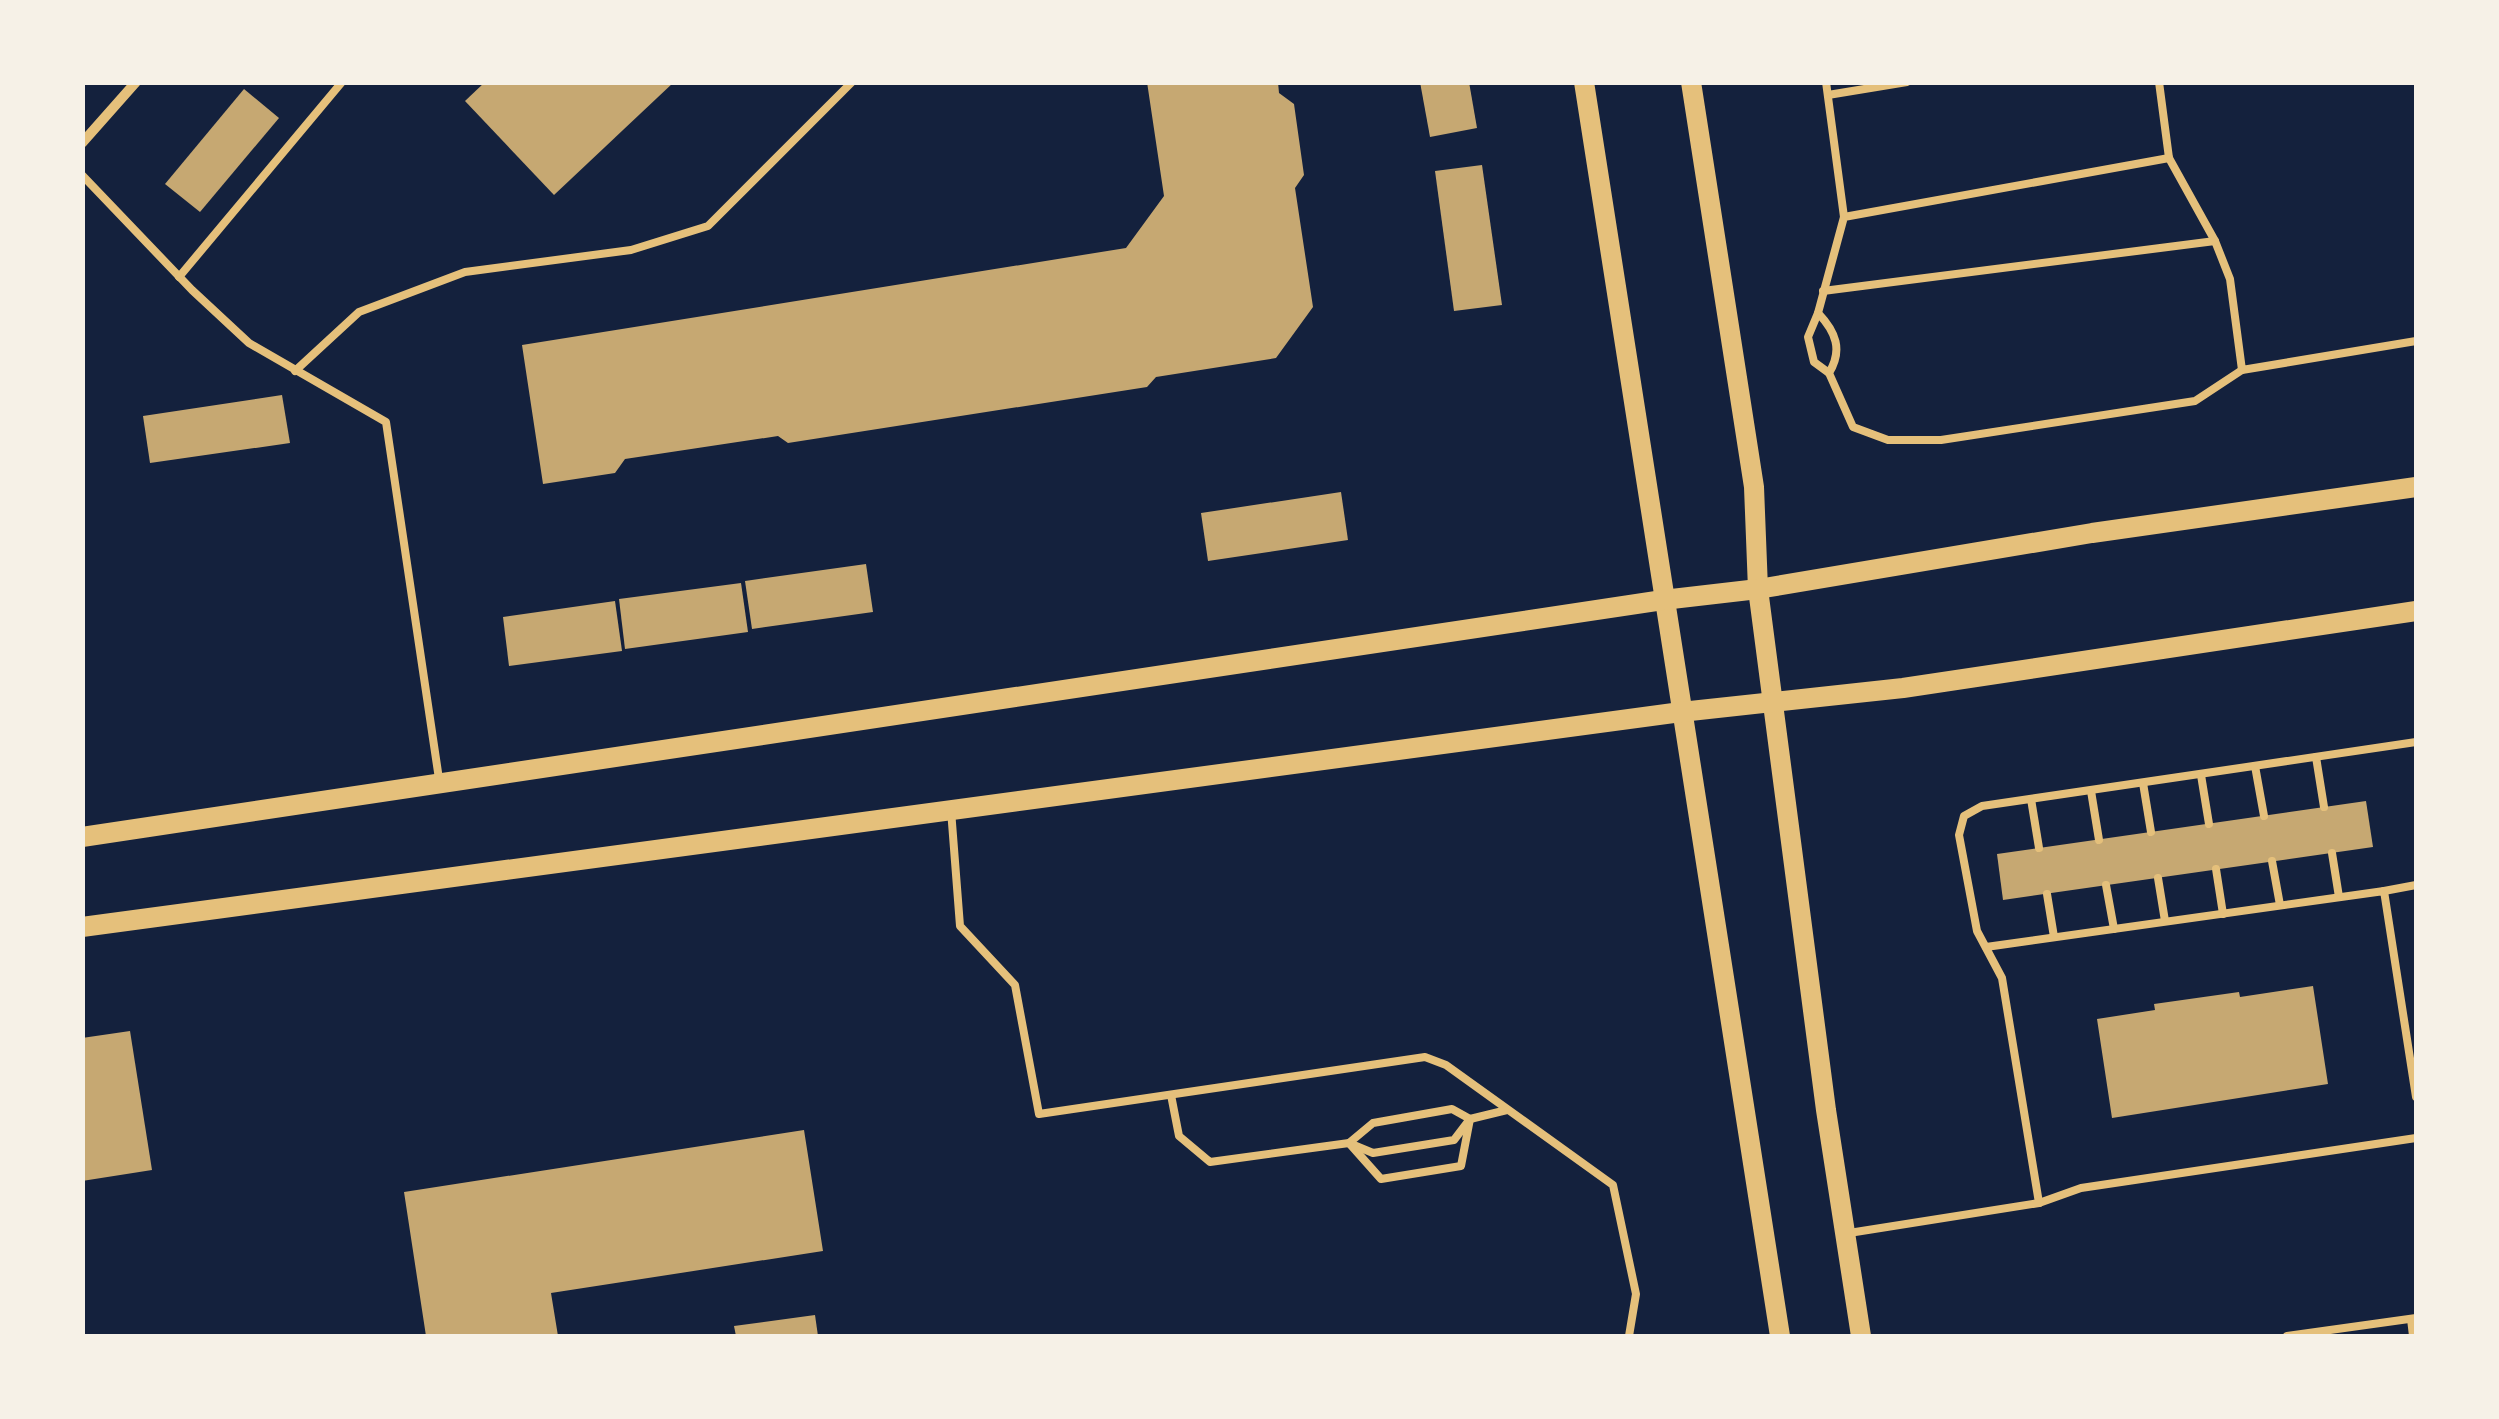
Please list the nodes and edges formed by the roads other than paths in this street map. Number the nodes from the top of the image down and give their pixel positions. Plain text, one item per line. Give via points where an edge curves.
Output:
1 (136, 82) edge
2 (342, 82) edge
3 (852, 82) edge
4 (1584, 82) edge
5 (1691, 82) edge
6 (1826, 82) edge
7 (1908, 82) edge
8 (2159, 82) edge
9 (1828, 96) junction
10 (82, 143) edge
11 (2169, 158) junction
12 (82, 176) edge
13 (1844, 217) junction
14 (2215, 241) junction
15 (180, 277) junction
16 (1823, 291) junction
17 (1818, 313) junction
18 (2416, 341) edge
19 (295, 370) junction
20 (2242, 370) junction
21 (1829, 373) junction
22 (2416, 486) edge
23 (1758, 589) junction
24 (1663, 600) junction
25 (2416, 611) edge
26 (1773, 702) junction
27 (1681, 712) junction
28 (2416, 742) edge
29 (2316, 757) junction
30 (2255, 766) junction
31 (2201, 775) junction
32 (2144, 783) junction
33 (440, 784) junction
34 (2091, 791) junction
35 (2031, 799) junction
36 (2324, 807) dead end
37 (950, 809) junction
38 (2264, 816) dead end
39 (2208, 824) dead end
40 (2151, 832) dead end
41 (82, 837) edge
42 (2098, 840) dead end
43 (2039, 848) dead end
44 (2332, 852) dead end
45 (2272, 861) dead end
46 (2216, 870) dead end
47 (2158, 878) dead end
48 (2106, 885) dead end
49 (2416, 885) edge
50 (2384, 891) junction
51 (2047, 894) dead end
52 (2339, 898) junction
53 (2280, 905) junction
54 (2223, 914) junction
55 (2166, 921) junction
56 (82, 927) edge
57 (2114, 929) junction
58 (2054, 938) junction
59 (1986, 947) junction
60 (1171, 1095) junction
61 (2416, 1097) edge
62 (1508, 1110) junction
63 (1470, 1119) junction
64 (2416, 1138) edge
65 (1349, 1143) junction
66 (2039, 1203) junction
67 (1844, 1234) junction
68 (2414, 1319) edge
69 (1629, 1336) edge
70 (1780, 1336) edge
71 (1861, 1336) edge
72 (2290, 1336) edge
73 (2413, 1336) edge

1 - 10 street
2 - 15 lane
3 - 19 lane via 708,226 631,250 465,272 359,312
4 - 24 main road
5 - 23 main road via 1754,487
6 - 9 lane
7 - 9 lane
8 - 11 lane
9 - 13 lane
11 - 13 lane
11 - 14 lane
12 - 15 lane
13 - 16 lane
14 - 16 lane
14 - 20 lane via 2230,279
15 - 19 lane via 248,343
16 - 17 lane
17 - 21 lane via 1834,330 1838,359
17 - 21 lane via 1808,338 1814,362
18 - 20 lane
19 - 33 lane via 386,422
20 - 21 lane via 2195,401 1942,440 1888,440 1853,427
22 - 23 main road
23 - 24 main road
23 - 26 main road
24 - 27 main road
24 - 33 main road
25 - 26 main road
26 - 27 main road
26 - 67 main road
27 - 37 main road
27 - 70 main road
28 - 29 lane
29 - 30 lane
29 - 36 lane
30 - 31 lane
30 - 38 lane
31 - 32 lane
31 - 39 lane
32 - 34 lane
32 - 40 lane
33 - 41 main road
34 - 35 lane
34 - 42 lane
35 - 43 lane
35 - 59 lane via 1982,806 1964,816 1959,835
37 - 56 main road
37 - 60 lane via 960,926 1014,985 1039,1114
44 - 52 lane
45 - 53 lane
46 - 54 lane
47 - 55 lane
48 - 57 lane
49 - 50 lane
50 - 52 lane
50 - 61 lane
51 - 58 lane
52 - 53 lane
53 - 54 lane
54 - 55 lane
55 - 57 lane
57 - 58 lane
58 - 59 lane
59 - 66 lane via 2002,978
60 - 62 lane via 1425,1057
60 - 65 lane via 1180,1136 1210,1162
62 - 63 lane
62 - 69 lane via 1613,1185 1636,1294
63 - 65 lane via 1452,1109 1373,1123
63 - 65 lane via 1454,1140 1373,1152
63 - 65 lane via 1461,1166 1381,1179
64 - 66 lane via 2081,1188
66 - 67 lane
67 - 71 main road
68 - 72 lane
68 - 73 lane

